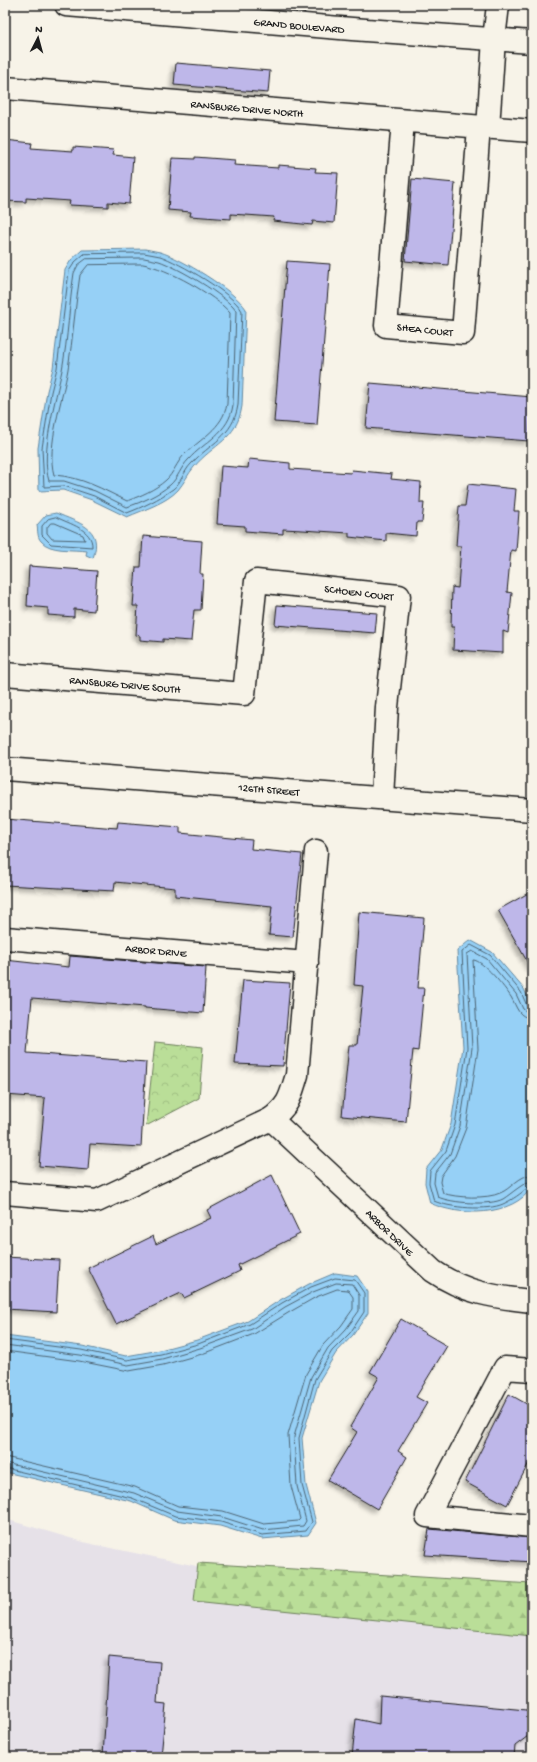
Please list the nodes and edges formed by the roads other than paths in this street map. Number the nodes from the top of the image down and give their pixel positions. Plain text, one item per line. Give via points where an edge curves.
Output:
1 (66, 5) edge
2 (498, 5) edge
3 (494, 39) junction
4 (532, 42) edge
5 (5, 88) edge
6 (403, 121) junction
7 (484, 127) junction
8 (532, 131) edge
9 (5, 674) edge
10 (244, 694) joint
11 (5, 768) edge
12 (382, 798) junction
13 (532, 810) edge
14 (316, 851) dead end
15 (5, 938) edge
16 (307, 963) junction
17 (271, 1119) junction
18 (5, 1193) edge
19 (532, 1301) edge
20 (532, 1370) edge
21 (532, 1526) edge

1 - 3 street, GRAND BOULEVARD
2 - 3 street
3 - 4 street, GRAND BOULEVARD
3 - 7 street
5 - 6 street, RANSBURG DRIVE NORTH
6 - 7 street, RANSBURG DRIVE NORTH
6 - 7 street, SHEA COURT via 386,326 462,333
7 - 8 street, RANSBURG DRIVE NORTH
9 - 10 street, RANSBURG DRIVE SOUTH
10 - 12 street, SCHOEN COURT via 256,581 399,596 387,707
11 - 12 street, 126TH STREET
12 - 13 street, 126TH STREET
14 - 16 street
15 - 16 street, ARBOR DRIVE
16 - 17 street via 297,1075 284,1109
17 - 18 street via 97,1201
17 - 19 street, ARBOR DRIVE via 433,1271 449,1282 470,1291 495,1298
20 - 21 street via 505,1368 427,1516

